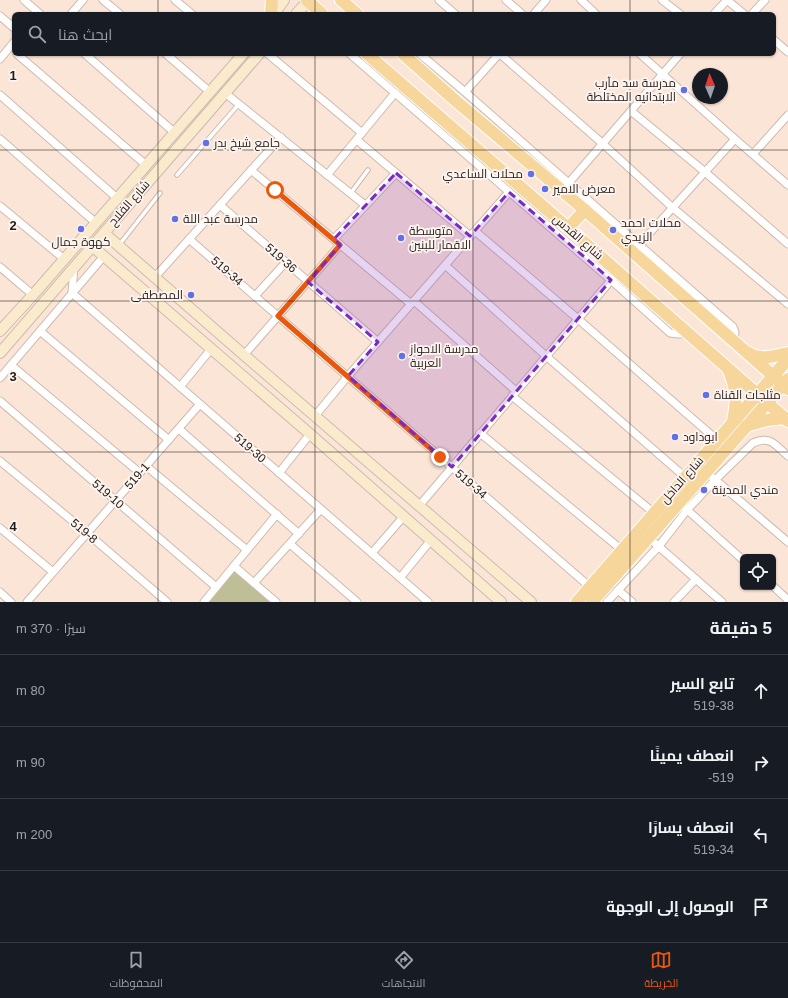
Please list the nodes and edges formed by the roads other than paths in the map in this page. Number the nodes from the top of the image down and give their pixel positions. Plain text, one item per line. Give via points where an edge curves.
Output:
1 (24, 0) edge
2 (83, 0) edge
3 (103, 0) edge
4 (175, 0) edge
5 (272, 0) edge
6 (284, 0) edge
7 (308, 0) edge
8 (439, 0) edge
9 (506, 0) edge
10 (546, 0) edge
11 (581, 0) edge
12 (662, 0) edge
13 (727, 0) edge
14 (765, 0) edge
15 (37, 12) edge
16 (73, 12) edge
17 (118, 12) edge
18 (190, 12) edge
19 (273, 12) edge
20 (275, 12) edge
21 (298, 12) edge
22 (320, 12) edge
23 (453, 12) edge
24 (520, 12) edge
25 (536, 12) edge
26 (594, 12) edge
27 (677, 12) edge
28 (716, 12) edge
29 (742, 12) edge
30 (754, 12) edge
31 (0, 16) edge
32 (12, 26) edge
33 (776, 42) edge
34 (12, 48) edge
35 (788, 52) edge
36 (19, 56) edge
37 (87, 56) edge
38 (168, 56) edge
39 (240, 56) edge
40 (257, 56) edge
41 (270, 56) edge
42 (352, 56) edge
43 (369, 56) edge
44 (405, 56) edge
45 (422, 56) edge
46 (497, 56) edge
47 (501, 56) edge
48 (642, 56) edge
49 (678, 56) edge
50 (0, 59) edge
51 (662, 74) junction
52 (210, 92) junction
53 (465, 92) junction
54 (225, 93) junction
55 (395, 93) junction
56 (0, 95) edge
57 (239, 104) junction
58 (630, 111) junction
59 (787, 120) edge
60 (175, 133) junction
61 (362, 133) junction
62 (281, 137) junction
63 (0, 139) edge
64 (734, 139) junction
65 (356, 140) junction
66 (602, 144) junction
67 (753, 154) junction
68 (146, 165) junction
69 (251, 170) junction
70 (368, 170) dead end
71 (704, 172) junction
72 (396, 173) junction
73 (328, 175) junction
74 (177, 176) dead end
75 (788, 185) edge
76 (565, 186) junction
77 (509, 192) junction
78 (160, 193) dead end
79 (350, 194) junction
80 (117, 198) junction
81 (220, 205) junction
82 (365, 205) junction
83 (0, 206) edge
84 (673, 208) junction
85 (585, 210) junction
86 (96, 223) junction
87 (568, 228) junction
88 (104, 233) junction
89 (473, 233) junction
90 (189, 239) junction
91 (334, 239) junction
92 (788, 244) edge
93 (340, 245) junction
94 (92, 246) junction
95 (119, 246) junction
96 (636, 249) junction
97 (104, 256) junction
98 (64, 259) junction
99 (286, 262) junction
100 (445, 266) junction
101 (0, 267) edge
102 (74, 267) junction
103 (615, 276) junction
104 (155, 277) junction
105 (308, 282) junction
106 (72, 293) junction
107 (33, 295) junction
108 (255, 296) junction
109 (412, 302) junction
110 (788, 304) edge
111 (278, 316) junction
112 (578, 319) junction
113 (0, 331) edge
114 (40, 331) junction
115 (378, 342) junction
116 (739, 346) junction
117 (211, 349) junction
118 (0, 353) edge
119 (788, 353) edge
120 (244, 355) junction
121 (546, 356) junction
122 (788, 359) edge
123 (11, 365) junction
124 (729, 370) junction
125 (348, 376) junction
126 (772, 376) junction
127 (0, 378) edge
128 (786, 384) edge
129 (180, 387) junction
130 (514, 393) junction
131 (757, 394) junction
132 (0, 401) edge
133 (767, 403) junction
134 (200, 404) junction
135 (315, 416) junction
136 (786, 420) edge
137 (733, 421) junction
138 (746, 426) junction
139 (179, 428) junction
140 (335, 433) junction
141 (480, 433) junction
142 (310, 434) junction
143 (169, 440) junction
144 (717, 440) junction
145 (324, 446) junction
146 (788, 456) edge
147 (0, 461) edge
148 (146, 466) junction
149 (452, 467) junction
150 (706, 472) junction
151 (140, 473) junction
152 (279, 473) junction
153 (685, 477) junction
154 (715, 480) junction
155 (116, 500) junction
156 (419, 506) junction
157 (683, 506) junction
158 (321, 509) junction
159 (654, 513) junction
160 (277, 514) junction
161 (404, 516) junction
162 (0, 528) edge
163 (87, 533) junction
164 (299, 534) junction
165 (649, 538) junction
166 (431, 540) junction
167 (788, 542) edge
168 (290, 544) junction
169 (659, 546) junction
170 (247, 550) junction
171 (622, 550) junction
172 (372, 553) junction
173 (740, 557) edge
174 (234, 566) junction
175 (53, 572) junction
176 (400, 578) junction
177 (696, 579) junction
178 (254, 583) junction
179 (216, 587) junction
180 (590, 587) junction
181 (776, 589) edge
182 (618, 590) junction
183 (0, 592) edge
184 (419, 599) edge
185 (788, 601) edge
186 (11, 602) edge
187 (27, 602) edge
188 (167, 602) edge
189 (204, 602) edge
190 (276, 602) edge
191 (357, 602) edge
192 (428, 602) edge
193 (501, 602) edge
194 (531, 602) edge
195 (577, 602) edge
196 (592, 602) edge
197 (607, 602) edge
198 (632, 602) edge
199 (674, 602) edge
200 (722, 602) edge

1 - 15 street
2 - 16 street
3 - 17 street
4 - 18 street
5 - 19 main road
6 - 20 street
7 - 21 street
7 - 22 main road
8 - 23 street
9 - 24 street
10 - 25 street
11 - 26 street
12 - 27 street
13 - 28 street
13 - 29 street
14 - 30 street
31 - 32 street
33 - 35 street
34 - 50 street
36 - 68 street
37 - 60 street
38 - 52 street
39 - 52 street, شارع الفلاح
40 - 54 street, شارع الفلاح
41 - 61 street
42 - 55 street
43 - 87 main road, شارع القدس
44 - 76 main road, شارع القدس via 457,102
45 - 53 street
46 - 53 street
47 - 66 street
48 - 51 street
49 - 51 street
51 - 58 street
51 - 64 street
52 - 60 street, شارع الفلاح
53 - 76 street
54 - 57 street
54 - 88 street, شارع الفلاح
55 - 61 street
55 - 77 street
56 - 80 street
57 - 62 street
57 - 74 lane
58 - 66 street
58 - 71 street
59 - 67 street
60 - 68 street, شارع الفلاح
61 - 65 street
62 - 69 street
62 - 73 street
63 - 86 street
64 - 67 street
64 - 71 street
65 - 72 street
65 - 73 street
66 - 76 street
66 - 84 street
67 - 75 street
68 - 80 street, شارع الفلاح
69 - 81 street
69 - 91 street
70 - 79 lane
71 - 84 street
71 - 92 street
72 - 82 street
72 - 89 street
73 - 79 street
76 - 85 main road, شارع القدس
76 - 96 street
77 - 89 street
77 - 103 street
78 - 95 lane
79 - 82 street
80 - 86 street, شارع الفلاح
81 - 90 street
81 - 99 street, 519-36
82 - 91 street
83 - 98 street
84 - 96 street
84 - 110 street
85 - 87 main road
85 - 96 main road, شارع القدس
86 - 98 street, شارع الفلاح
87 - 103 main road, شارع القدس
88 - 94 street, شارع الفلاح
88 - 95 street
89 - 100 street
89 - 112 street
90 - 104 street
90 - 108 street, 519-34
91 - 93 street
93 - 105 street
93 - 109 street
94 - 97 street
94 - 102 street, شارع الفلاح
95 - 104 street
96 - 116 main road, شارع القدس
97 - 106 street
97 - 117 street
98 - 107 street, شارع الفلاح
99 - 105 street, 519-36
99 - 108 street
100 - 109 street
100 - 121 street
101 - 107 street
102 - 106 street
102 - 118 street, شارع الفلاح
103 - 112 street
103 - 124 main road, شارع القدس via 685,331
104 - 120 street
105 - 111 street
105 - 115 street, 519-36
106 - 114 street
106 - 129 street, 519-30
107 - 113 street, شارع الفلاح
108 - 111 street, 519-34
109 - 115 street
109 - 130 street
111 - 120 street
111 - 125 street, 519-34
112 - 121 street
112 - 144 street
114 - 123 street
114 - 143 street
115 - 125 street
116 - 119 main road via 754,356
116 - 126 main road, شارع القدس
117 - 129 street
117 - 142 street
120 - 135 street
121 - 130 street
121 - 153 street
122 - 126 main road, شارع الداخل
123 - 127 street
123 - 151 street
124 - 131 main road, شارع القدس
124 - 137 main road via 736,395
125 - 135 street
125 - 149 street, 519-34
126 - 128 main road, شارع القدس
126 - 131 main road, شارع الداخل
128 - 133 main road, شارع الداخل
129 - 134 street, 519-30
130 - 141 street
130 - 159 street
131 - 133 main road, شارع القدس
131 - 137 main road, شارع الداخل
132 - 155 street, 519-10
133 - 136 main road, شارع القدس
133 - 138 main road, شارع الداخل
134 - 139 street, 519-1
134 - 152 street, 519-30
135 - 140 street
136 - 138 main road via 767,420
137 - 144 main road, شارع الداخل
138 - 150 main road, شارع الداخل
139 - 143 street, 519-1
139 - 160 street
140 - 145 street
140 - 156 street
141 - 149 street
141 - 171 street
142 - 145 street
142 - 152 street
143 - 148 street, 519-1
144 - 153 main road, شارع الداخل
145 - 161 street
146 - 154 street via 771,441 759,440
147 - 163 street, 519-8
148 - 151 street, 519-1
148 - 170 street
149 - 156 street
149 - 180 street, 519-34
150 - 154 street
150 - 157 main road, شارع الداخل
151 - 155 street, 519-1
152 - 158 street, 519-30
153 - 159 main road, شارع الداخل
154 - 157 street
154 - 167 street
155 - 163 street, 519-1
155 - 179 street, 519-10
156 - 194 street
157 - 165 main road, شارع الداخل
157 - 169 street
157 - 173 street
158 - 164 street
158 - 172 street, 519-30
159 - 171 main road, شارع الداخل
160 - 164 street
160 - 170 street
161 - 166 street
161 - 172 street
162 - 175 street
163 - 175 street, 519-1
163 - 188 street, 519-8
164 - 168 street
165 - 169 street
165 - 196 main road, شارع الداخل
166 - 176 street
166 - 193 street
168 - 178 street
168 - 191 street
169 - 177 street
169 - 182 street
170 - 174 street
171 - 180 main road, شارع الداخل
172 - 176 street, 519-30
174 - 178 street
174 - 179 street
175 - 187 street, 519-1
176 - 184 street, 519-30
177 - 199 street
177 - 200 street
178 - 190 street
179 - 189 street
180 - 195 main road, شارع الداخل
181 - 185 street
182 - 197 street
182 - 198 street
183 - 186 street
184 - 192 street, 519-30

